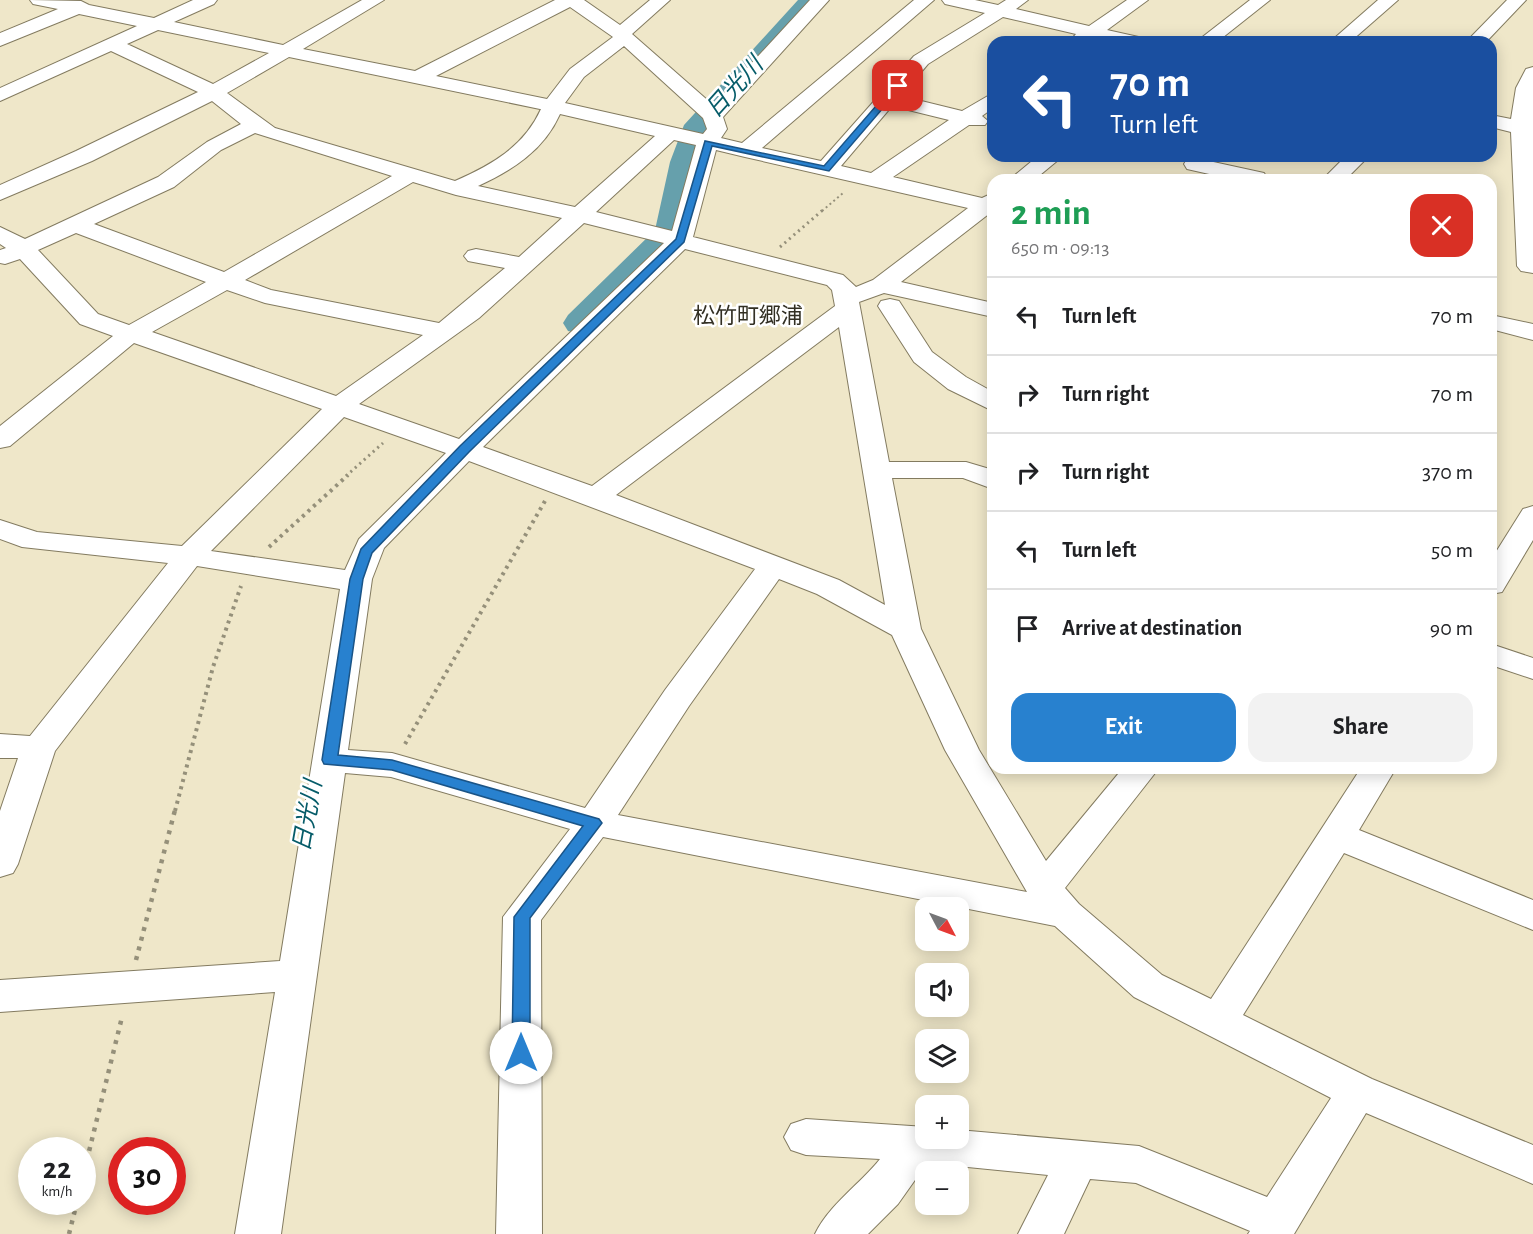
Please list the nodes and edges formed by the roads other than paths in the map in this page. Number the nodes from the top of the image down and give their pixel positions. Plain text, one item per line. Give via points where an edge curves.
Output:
1 (39, 0) edge
2 (96, 0) edge
3 (208, 0) edge
4 (375, 0) edge
5 (570, 0) edge
6 (661, 0) edge
7 (820, 0) edge
8 (925, 0) edge
9 (951, 0) edge
10 (1019, 0) edge
11 (1139, 0) edge
12 (1261, 0) edge
13 (1389, 0) edge
14 (1489, 0) edge
15 (1515, 2) edge
16 (77, 8) junction
17 (1533, 9) edge
18 (1001, 11) junction
19 (156, 23) junction
20 (623, 35) junction
21 (1081, 36) edge
22 (1085, 36) edge
23 (1213, 36) edge
24 (1347, 36) edge
25 (1481, 36) edge
26 (0, 40) edge
27 (111, 44) junction
28 (285, 50) junction
29 (1533, 73) edge
30 (419, 77) junction
31 (214, 92) junction
32 (0, 95) edge
33 (886, 98) junction
34 (987, 103) edge
35 (552, 105) junction
36 (966, 118) junction
37 (1497, 122) edge
38 (987, 123) edge
39 (255, 125) junction
40 (705, 127) junction
41 (1522, 128) junction
42 (670, 133) junction
43 (745, 151) junction
44 (1044, 162) edge
45 (1198, 162) edge
46 (1206, 162) edge
47 (1352, 162) edge
48 (826, 169) junction
49 (1028, 174) edge
50 (1183, 174) edge
51 (1244, 174) edge
52 (1339, 174) edge
53 (409, 175) junction
54 (868, 179) junction
55 (1527, 183) edge
56 (456, 188) junction
57 (0, 193) edge
58 (987, 203) edge
59 (987, 208) edge
60 (581, 215) junction
61 (76, 225) junction
62 (0, 234) edge
63 (673, 238) junction
64 (23, 248) junction
65 (476, 256) dead end
66 (0, 259) edge
67 (525, 265) junction
68 (1533, 266) edge
69 (223, 281) junction
70 (886, 296) junction
71 (846, 304) junction
72 (987, 309) edge
73 (1497, 323) edge
74 (446, 332) junction
75 (1533, 332) edge
76 (129, 335) junction
77 (987, 393) edge
78 (341, 405) junction
79 (0, 440) edge
80 (460, 447) junction
81 (875, 470) junction
82 (987, 478) edge
83 (595, 497) junction
84 (1533, 515) edge
85 (0, 529) edge
86 (189, 556) junction
87 (773, 566) junction
88 (1497, 575) edge
89 (349, 580) junction
90 (904, 628) junction
91 (1497, 656) edge
92 (1533, 669) edge
93 (0, 746) edge
94 (39, 748) junction
95 (330, 760) junction
96 (1138, 774) edge
97 (1375, 774) edge
98 (594, 823) junction
99 (1338, 836) junction
100 (0, 864) edge
101 (1055, 901) junction
102 (1533, 916) edge
103 (286, 975) junction
104 (0, 996) edge
105 (1218, 1023) junction
106 (1357, 1091) junction
107 (806, 1137) dead end
108 (915, 1145) edge
109 (915, 1146) edge
110 (959, 1149) edge
111 (1077, 1160) junction
112 (1533, 1165) edge
113 (1273, 1227) edge
114 (258, 1234) edge
115 (519, 1234) edge
116 (838, 1234) edge
117 (1041, 1234) edge

1 - 16 street
2 - 16 street
3 - 19 street
4 - 28 street
5 - 20 street
5 - 30 street
6 - 20 street
7 - 40 street
8 - 43 street
9 - 18 street
10 - 18 street
11 - 22 street
12 - 23 street
13 - 24 street
14 - 15 street
15 - 17 street
15 - 25 street
16 - 19 street
16 - 26 street
18 - 21 street
18 - 33 street via 921,60
19 - 27 street
19 - 28 street
20 - 35 street via 566,85
20 - 40 street
27 - 31 street
27 - 32 street
28 - 30 street
28 - 31 street
29 - 41 street via 1522,109
30 - 35 street
31 - 39 street
31 - 57 street
33 - 36 street
33 - 48 street
34 - 36 street
35 - 42 street
35 - 56 street via 539,133 522,151
36 - 38 street
36 - 54 street
37 - 41 street
39 - 53 street
39 - 61 street via 213,146 166,182
40 - 42 street
40 - 43 street
40 - 63 street
41 - 55 street
42 - 60 street
43 - 48 street
44 - 49 street
45 - 50 street
46 - 51 street
47 - 52 street
48 - 54 street
53 - 56 street
53 - 69 street
54 - 58 street
55 - 68 street via 1529,266
56 - 60 street
59 - 70 street
60 - 63 street
60 - 67 street
61 - 64 street
61 - 69 street
62 - 64 street
63 - 71 street via 835,280 844,287
63 - 80 street
64 - 66 street
64 - 76 street via 88,319
65 - 67 street
67 - 74 street
69 - 74 street via 265,296
69 - 76 street
70 - 71 street
70 - 72 street
70 - 77 street via 923,357
71 - 81 street
71 - 83 street
73 - 75 street
74 - 78 street
76 - 78 street
76 - 79 street
78 - 80 street
78 - 86 street
80 - 83 street
80 - 89 street via 370,545
81 - 82 street via 966,470
81 - 90 street
83 - 87 street
84 - 88 street
85 - 86 street via 33,542
86 - 89 street
86 - 94 street
87 - 90 street via 828,587
87 - 98 street via 676,698
89 - 95 street
90 - 101 street via 962,750
91 - 92 street
93 - 94 street
94 - 100 street
95 - 98 street via 392,765
95 - 103 street
96 - 101 street
97 - 99 street
98 - 101 street
98 - 115 street via 522,917
99 - 102 street
99 - 105 street via 1251,965
101 - 105 street via 1148,986
103 - 104 street
103 - 114 street
105 - 106 street
106 - 112 street
106 - 113 street
107 - 108 street
109 - 116 street via 882,1190
110 - 111 street
111 - 113 street via 1139,1166
111 - 117 street

